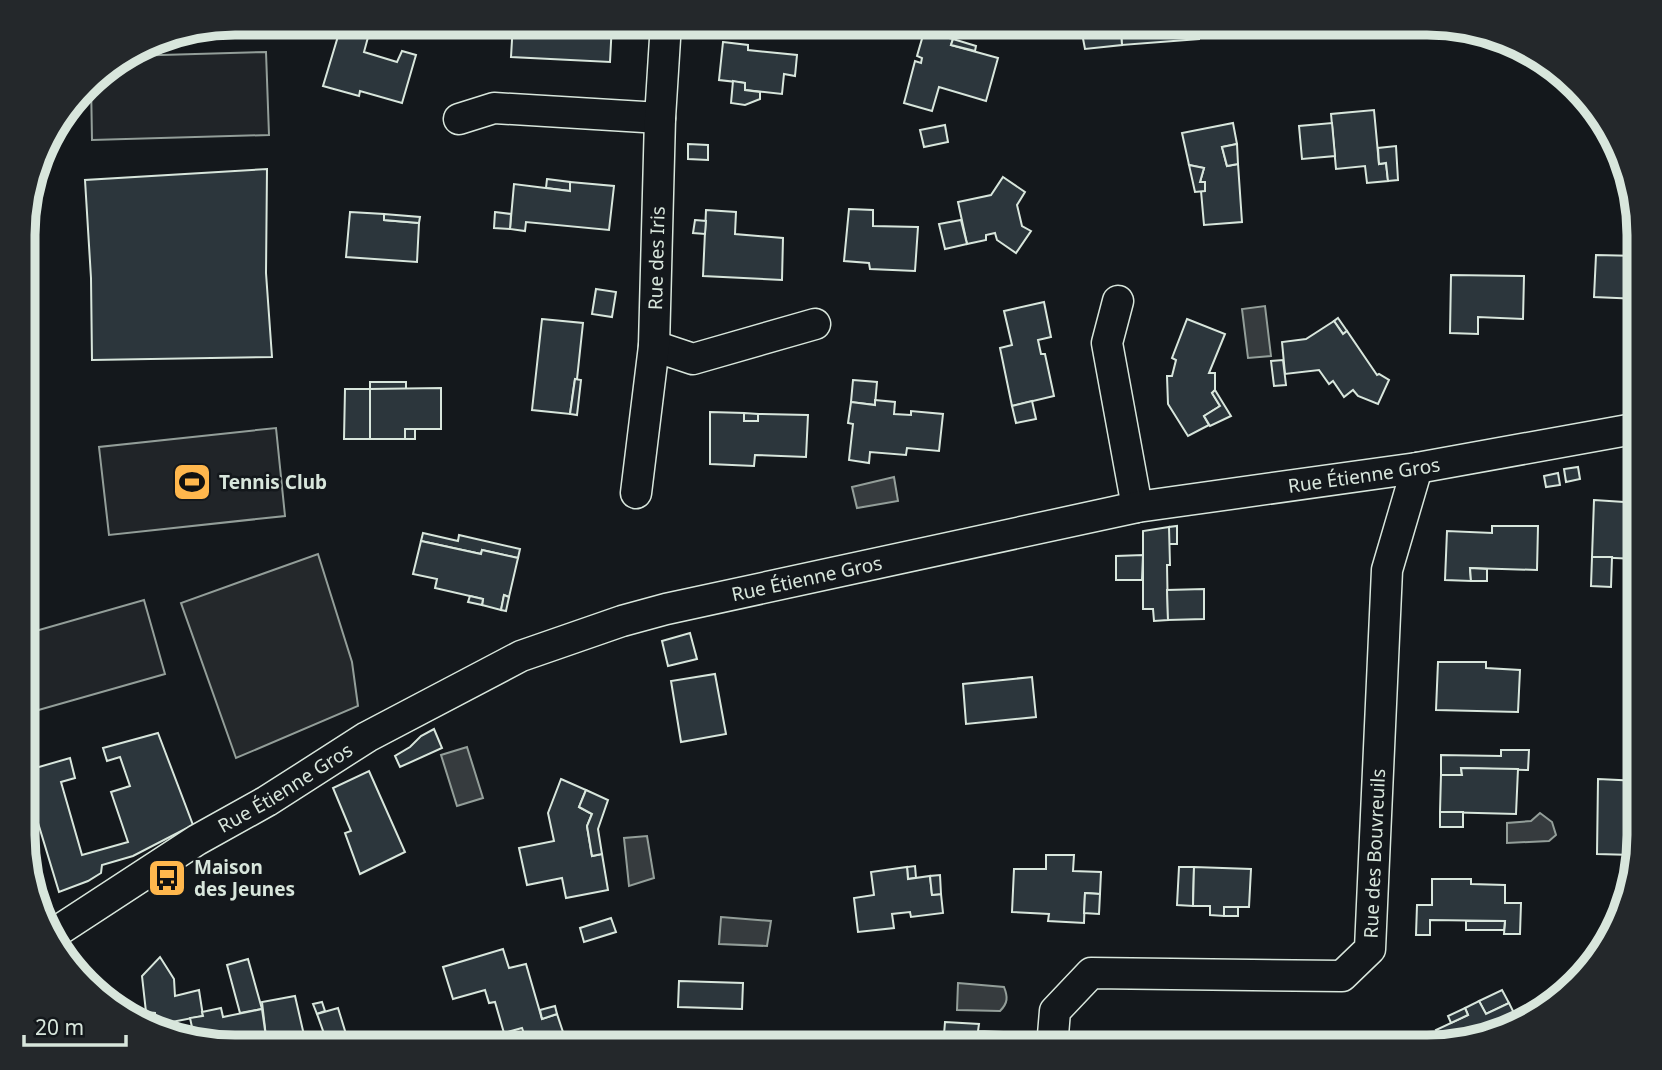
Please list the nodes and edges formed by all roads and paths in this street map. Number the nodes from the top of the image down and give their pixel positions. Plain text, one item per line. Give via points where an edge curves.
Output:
1 (665, 35) edge
2 (660, 118) junction
3 (459, 119) dead end
4 (1118, 301) dead end
5 (815, 324) dead end
6 (654, 346) junction
7 (1627, 430) edge
8 (1417, 468) junction
9 (636, 493) dead end
10 (1138, 507) junction
11 (59, 930) edge
12 (1053, 1035) edge

1 - 2 street, Rue des Iris
2 - 3 street via 494,108
2 - 6 street, Rue des Iris
4 - 10 street via 1107,342
5 - 6 street via 693,359
6 - 9 street, Rue des Iris
7 - 8 street, Rue Étienne Gros
8 - 10 street, Rue Étienne Gros
8 - 12 street, Rue des Bouvreuils via 1387,570 1370,949 1342,976 1091,974 1055,1012
10 - 11 street, Rue Étienne Gros via 666,609 521,656 367,737

